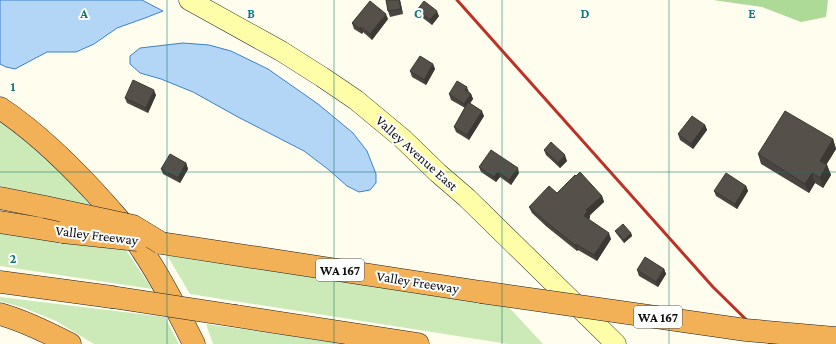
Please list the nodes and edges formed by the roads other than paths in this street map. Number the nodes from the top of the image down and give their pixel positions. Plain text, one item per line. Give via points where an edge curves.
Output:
1 (189, 0) edge
2 (0, 108) edge
3 (0, 198) edge
4 (0, 222) edge
5 (162, 243) junction
6 (0, 282) edge
7 (0, 314) edge
8 (0, 327) edge
9 (836, 338) edge
10 (45, 344) edge
11 (70, 344) edge
12 (194, 344) edge
13 (418, 344) edge
14 (616, 344) edge

1 - 14 main road, Valley Avenue East via 281,51 356,100 467,198
2 - 12 highway via 51,149 142,249
3 - 5 highway, bridge via 133,226
4 - 5 highway, Valley Freeway / WA 167, bridge
5 - 9 highway, Valley Freeway / WA 167, bridge via 746,330
6 - 13 highway, bridge
7 - 11 highway via 15,318
8 - 10 highway

